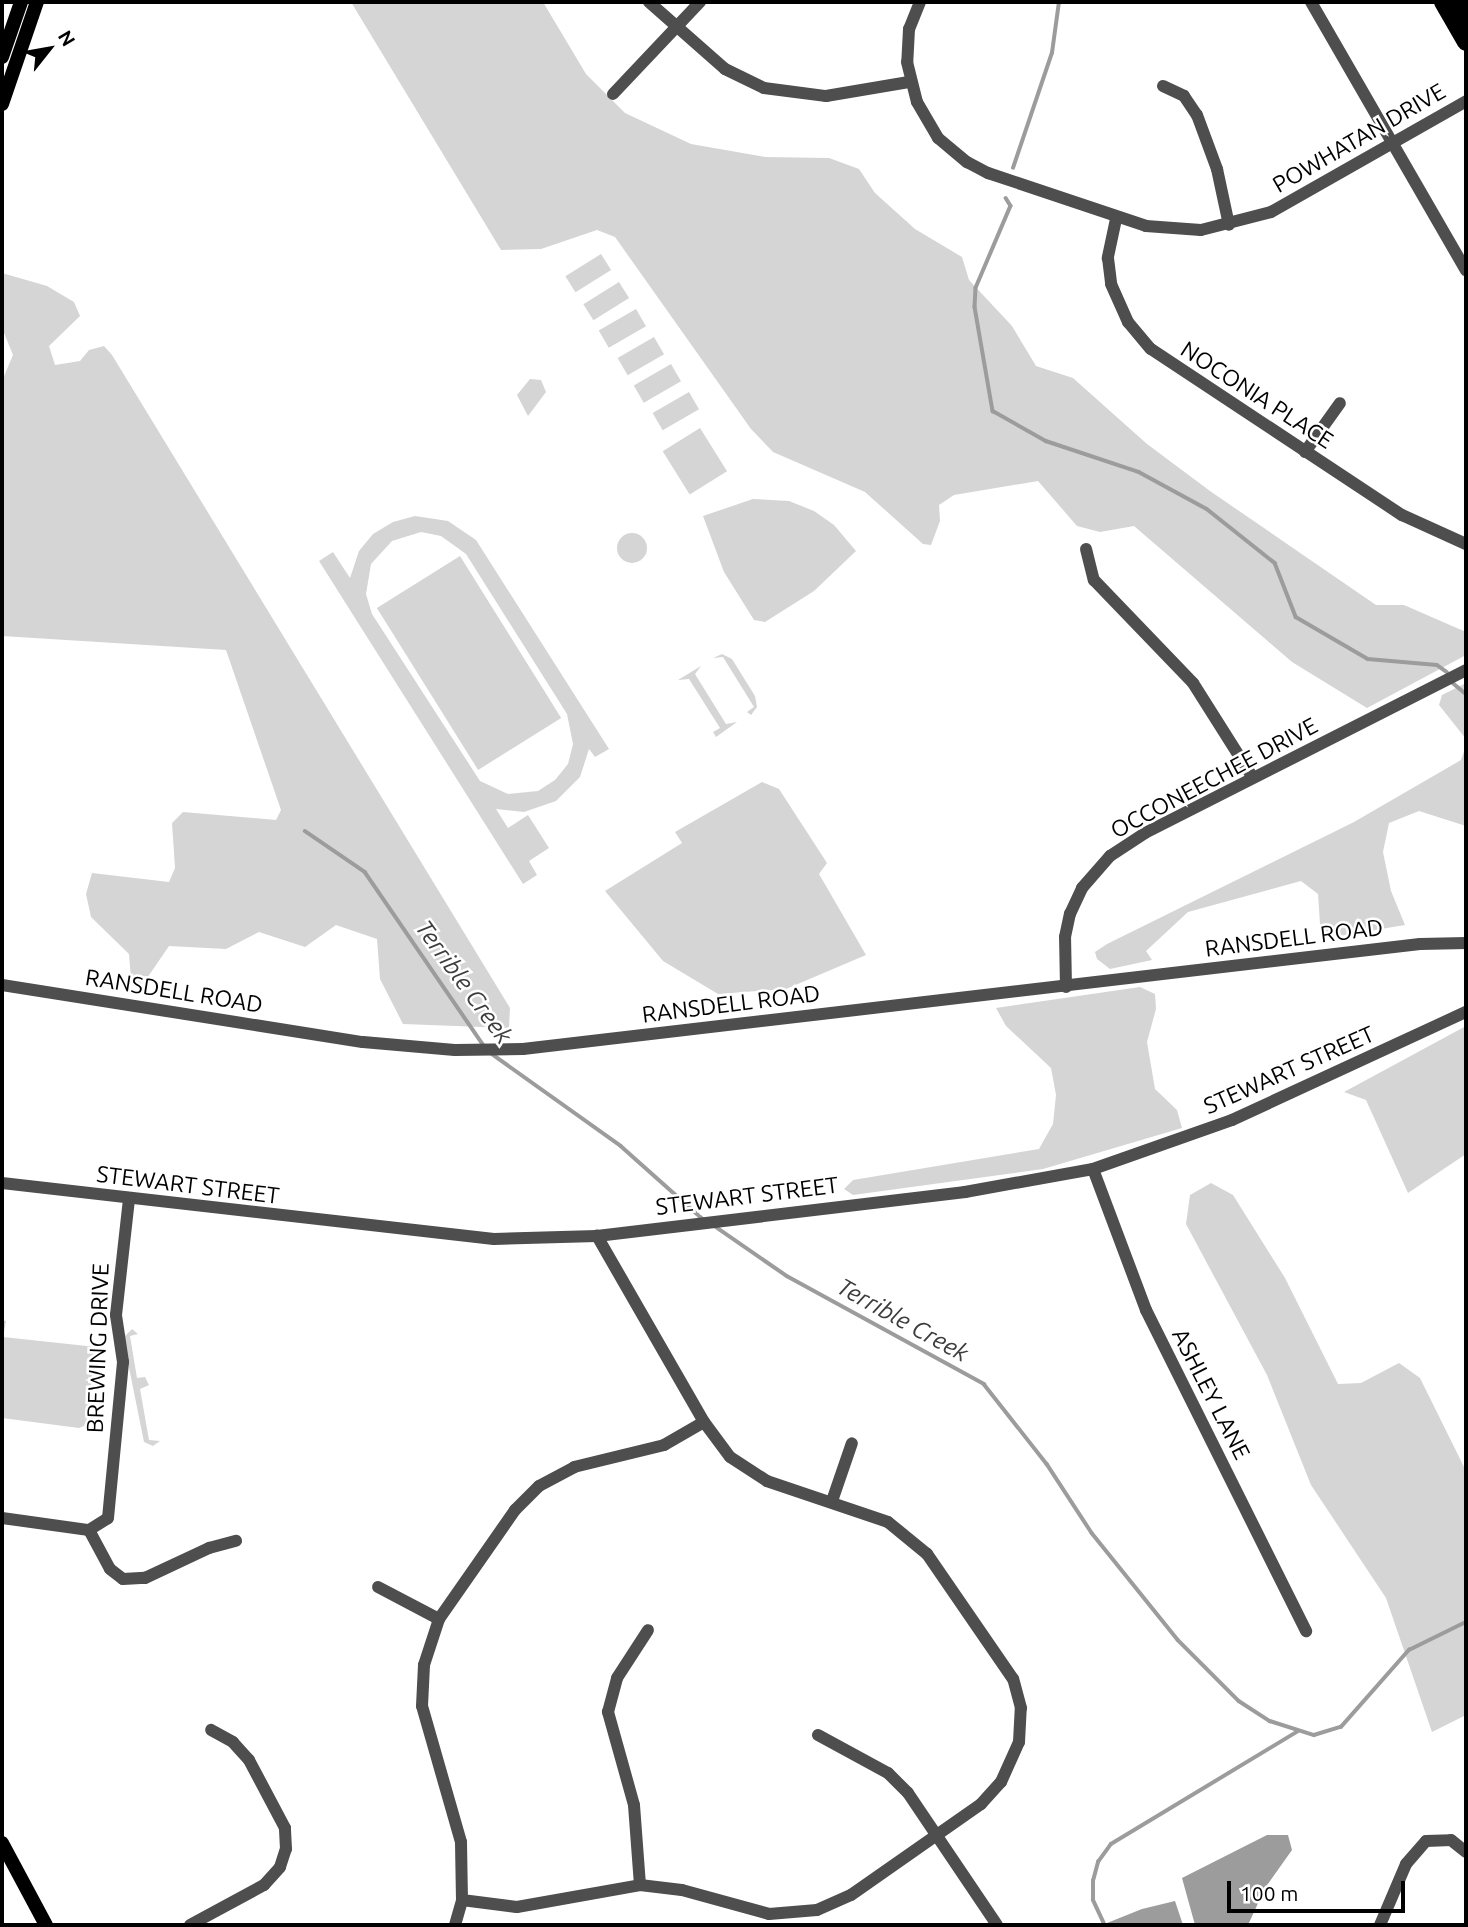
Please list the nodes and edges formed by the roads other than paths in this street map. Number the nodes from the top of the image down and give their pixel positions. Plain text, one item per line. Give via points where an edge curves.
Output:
1 (21, 2) edge
2 (37, 2) edge
3 (649, 2) edge
4 (700, 2) edge
5 (920, 2) edge
6 (1311, 2) edge
7 (1443, 2) edge
8 (1460, 2) edge
9 (1466, 13) edge
10 (676, 27) junction
11 (1466, 42) edge
12 (2, 57) edge
13 (909, 82) junction
14 (1163, 86) dead end
15 (613, 94) dead end
16 (1466, 101) edge
17 (2, 104) edge
18 (1394, 143) junction
19 (1116, 219) junction
20 (1229, 225) junction
21 (1466, 270) edge
22 (1340, 403) dead end
23 (1305, 452) junction
24 (1466, 544) edge
25 (1086, 549) dead end
26 (1466, 670) edge
27 (1253, 778) junction
28 (1466, 943) edge
29 (2, 985) edge
30 (1066, 987) junction
31 (1466, 1012) edge
32 (1093, 1168) junction
33 (2, 1183) edge
34 (129, 1199) junction
35 (597, 1236) junction
36 (704, 1422) junction
37 (852, 1443) dead end
38 (832, 1501) junction
39 (2, 1518) edge
40 (89, 1530) junction
41 (236, 1541) dead end
42 (378, 1587) dead end
43 (439, 1619) junction
44 (648, 1630) dead end
45 (1306, 1631) dead end
46 (211, 1730) dead end
47 (818, 1735) dead end
48 (939, 1834) junction
49 (2, 1843) edge
50 (1466, 1852) edge
51 (640, 1885) junction
52 (462, 1900) junction
53 (46, 1925) edge
54 (190, 1925) edge
55 (455, 1925) edge
56 (997, 1925) edge
57 (1380, 1925) edge

1 - 12 main road
2 - 17 main road
3 - 10 street
4 - 10 street
5 - 13 street, POWHATAN DRIVE via 907,44
6 - 18 street
7 - 11 highway
8 - 9 highway
10 - 13 street via 725,69 779,92 842,95
10 - 15 street
13 - 19 street, POWHATAN DRIVE via 926,122 967,162
14 - 20 street via 1184,96 1197,115 1214,159
16 - 18 street, POWHATAN DRIVE
18 - 20 street, POWHATAN DRIVE via 1296,201
18 - 21 street
19 - 20 street, POWHATAN DRIVE via 1174,230
19 - 23 street, NOCONIA PLACE via 1108,258 1111,284 1138,336 1166,360
22 - 23 street
23 - 24 street, NOCONIA PLACE via 1402,515
25 - 27 street via 1094,580 1193,683
26 - 27 street, OCCONEECHEE DRIVE
27 - 30 street, OCCONEECHEE DRIVE via 1133,840 1097,868 1074,900 1067,925
28 - 30 street, RANSDELL ROAD via 1420,944
29 - 30 street, RANSDELL ROAD via 363,1042 455,1050 553,1047
31 - 32 street, STEWART STREET via 1232,1120
32 - 35 street, STEWART STREET via 965,1192
32 - 45 street, ASHLEY LANE via 1151,1321
33 - 34 street, STEWART STREET
34 - 35 street, STEWART STREET via 494,1239
34 - 40 street, BREWING DRIVE via 116,1315 123,1362 108,1518
35 - 36 street
36 - 38 street via 739,1466
36 - 43 street via 664,1444 574,1467 539,1486 515,1510
37 - 38 street
38 - 48 street via 888,1522 916,1543 995,1650 1017,1692 1021,1730 1010,1768 981,1804
39 - 40 street
40 - 41 street via 110,1569 123,1579 145,1578 209,1548
42 - 43 street
43 - 52 street via 424,1665 422,1706 461,1842
44 - 51 street via 617,1678 608,1712 634,1805
46 - 54 street via 233,1742 249,1760 285,1828 286,1849 280,1867 264,1885
47 - 48 street via 888,1773
48 - 51 street via 851,1895 796,1914 769,1914 682,1890
48 - 56 street
49 - 53 main road
50 - 57 street via 1442,1837 1426,1841 1406,1864
51 - 52 street via 517,1907
52 - 55 street

